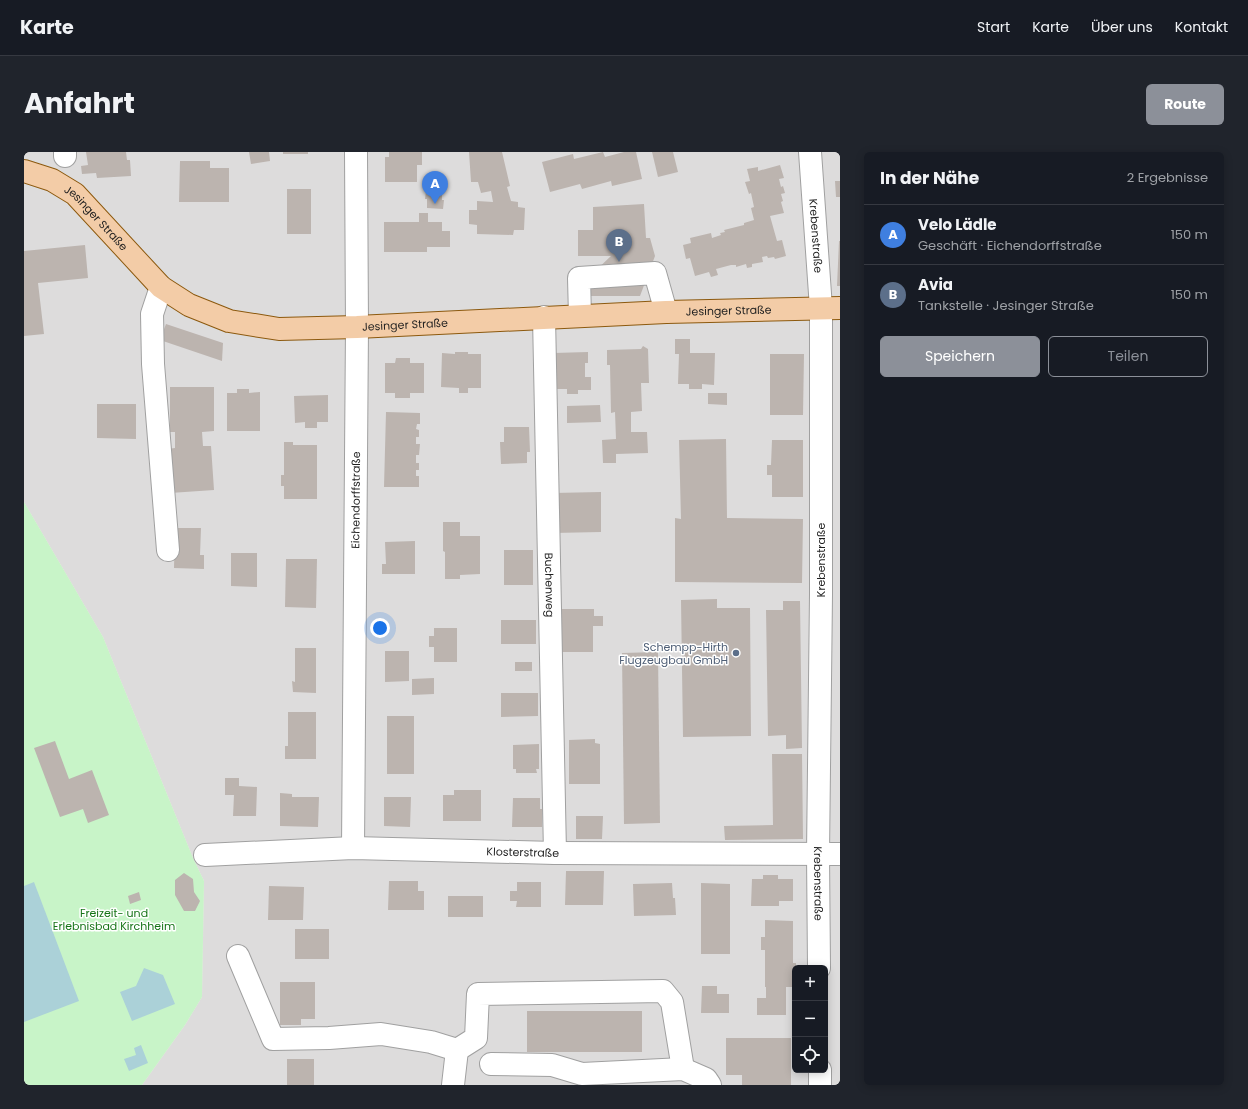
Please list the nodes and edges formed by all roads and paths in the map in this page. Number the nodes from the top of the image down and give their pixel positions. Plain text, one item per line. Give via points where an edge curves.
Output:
1 (356, 152) edge
2 (810, 152) edge
3 (24, 171) edge
4 (161, 287) junction
5 (831, 308) edge
6 (666, 312) junction
7 (580, 316) junction
8 (544, 317) junction
9 (357, 327) junction
10 (168, 550) dead end
11 (831, 594) edge
12 (353, 848) junction
13 (555, 853) junction
14 (818, 854) junction
15 (840, 854) edge
16 (205, 855) dead end
17 (238, 956) dead end
18 (819, 965) edge
19 (457, 1050) junction
20 (491, 1064) dead end
21 (683, 1069) junction
22 (820, 1073) edge
23 (581, 1080) edge
24 (453, 1085) edge
25 (710, 1085) edge
26 (820, 1085) edge

1 - 9 street, Eichendorffstraße
2 - 5 street, Krebenstraße
3 - 4 main road, Jesinger Straße via 52,180 75,194
4 - 9 main road, Jesinger Straße via 189,305 229,321 279,329
4 - 10 street via 152,314 153,364
5 - 6 main road, Jesinger Straße
5 - 11 street, Krebenstraße
6 - 7 main road, Jesinger Straße
6 - 7 street via 655,273 579,278
7 - 8 main road, Jesinger Straße
8 - 9 main road, Jesinger Straße
8 - 13 street, Buchenweg
9 - 12 street, Eichendorffstraße
11 - 14 street, Krebenstraße
12 - 13 street, Klosterstraße
12 - 16 street, Klosterstraße
13 - 14 street, Klosterstraße
14 - 15 street, Klosterstraße
14 - 18 street, Krebenstraße
17 - 19 street via 273,1039 381,1034 432,1042
19 - 21 street via 476,1038 478,994 662,991 672,1002
19 - 24 street
20 - 23 street via 552,1065
21 - 23 street
21 - 25 street via 706,1079
22 - 26 street

